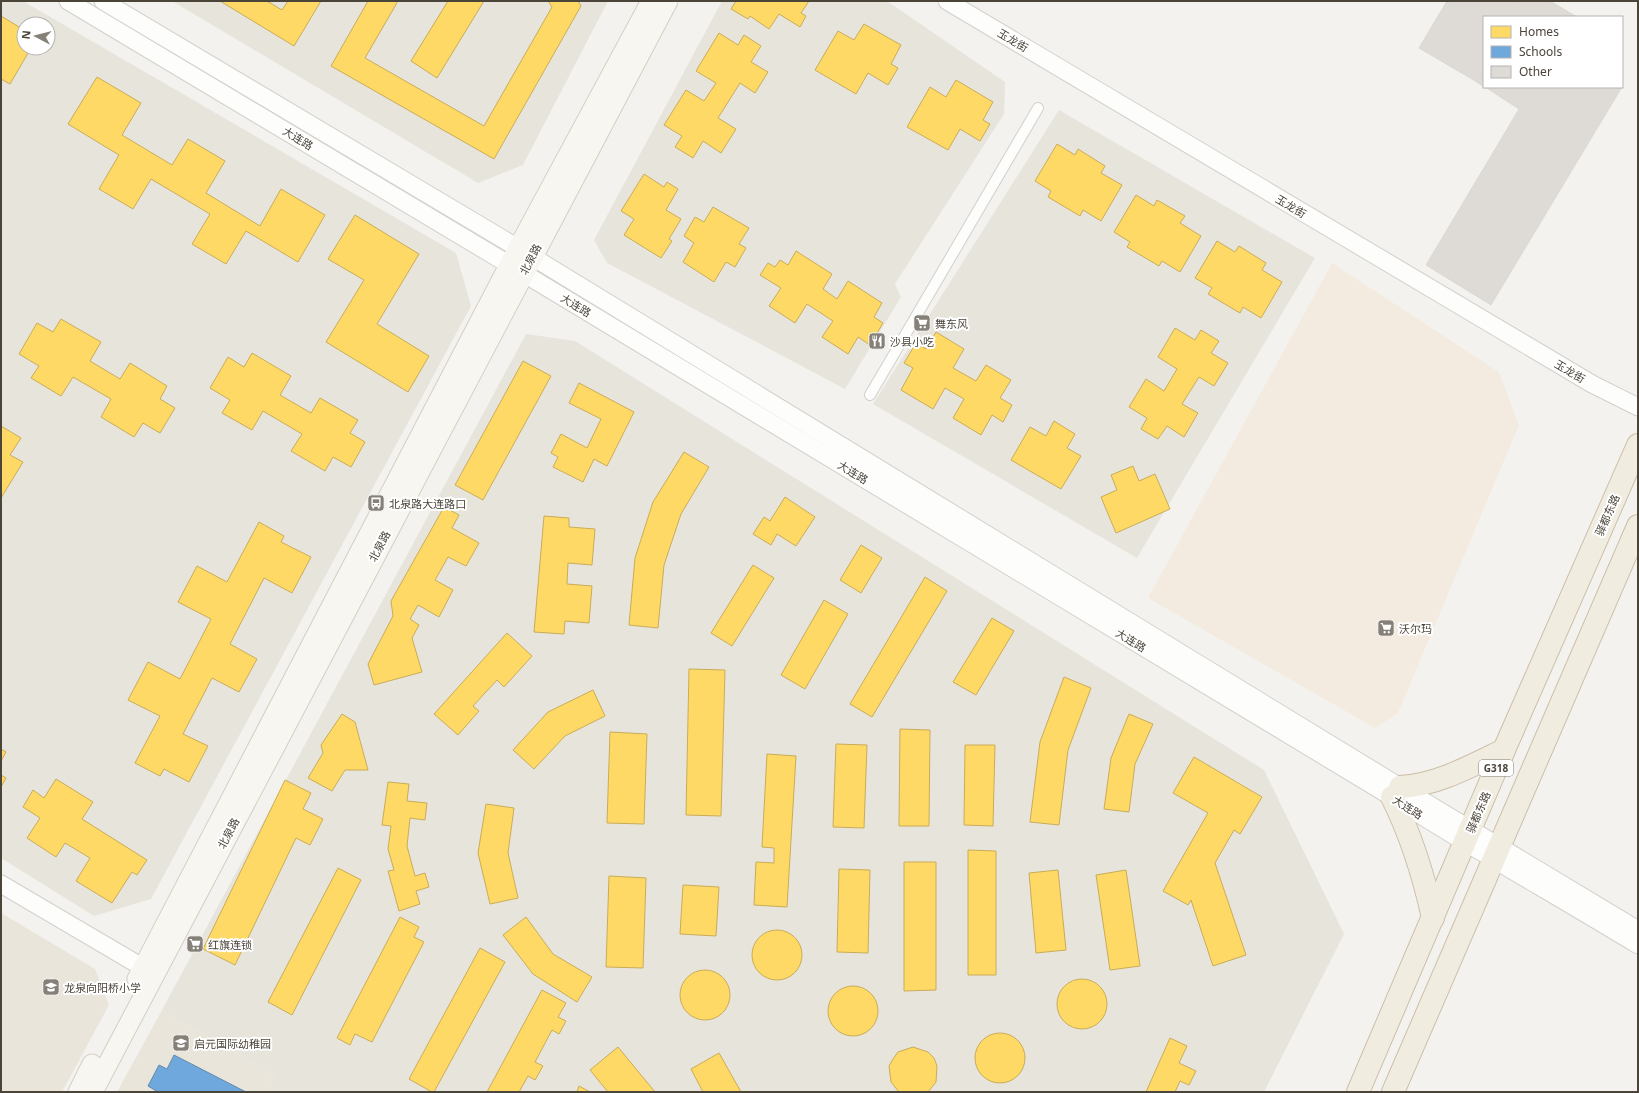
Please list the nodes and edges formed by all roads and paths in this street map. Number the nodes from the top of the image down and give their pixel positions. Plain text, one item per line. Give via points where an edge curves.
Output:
1 (68, 1) edge
2 (103, 1) edge
3 (651, 1) edge
4 (668, 1) edge
5 (946, 1) edge
6 (1038, 108) dead end
7 (521, 261) junction
8 (870, 395) dead end
9 (1638, 407) edge
10 (1638, 445) edge
11 (1638, 526) edge
12 (1504, 750) junction
13 (1396, 792) junction
14 (1467, 837) junction
15 (1496, 853) junction
16 (1, 884) edge
17 (1433, 918) junction
18 (1638, 930) edge
19 (1638, 945) edge
20 (148, 971) junction
21 (78, 1092) edge
22 (93, 1092) edge
23 (1358, 1092) edge
24 (1393, 1092) edge

1 - 7 street, 大连路
2 - 7 street, 大连路
3 - 7 main road, 北泉路
4 - 7 main road, 北泉路
5 - 9 street, 玉龙街 via 1585,380
6 - 8 street
7 - 13 street, 大连路
7 - 20 main road, 北泉路
10 - 12 highway, 驿都东路 / G318
11 - 15 highway, G318
12 - 13 highway via 1468,768
12 - 14 highway, 驿都东路 / G318
13 - 14 street, 大连路
13 - 17 highway via 1426,887
14 - 15 street, 大连路
14 - 17 highway, 驿都东路 / G318
15 - 18 street, 大连路
15 - 19 street, 大连路 via 1545,888
15 - 24 highway, G318
16 - 20 street
17 - 23 highway, 驿都东路 / G318
20 - 21 main road, 北泉路
20 - 22 main road, 北泉路

